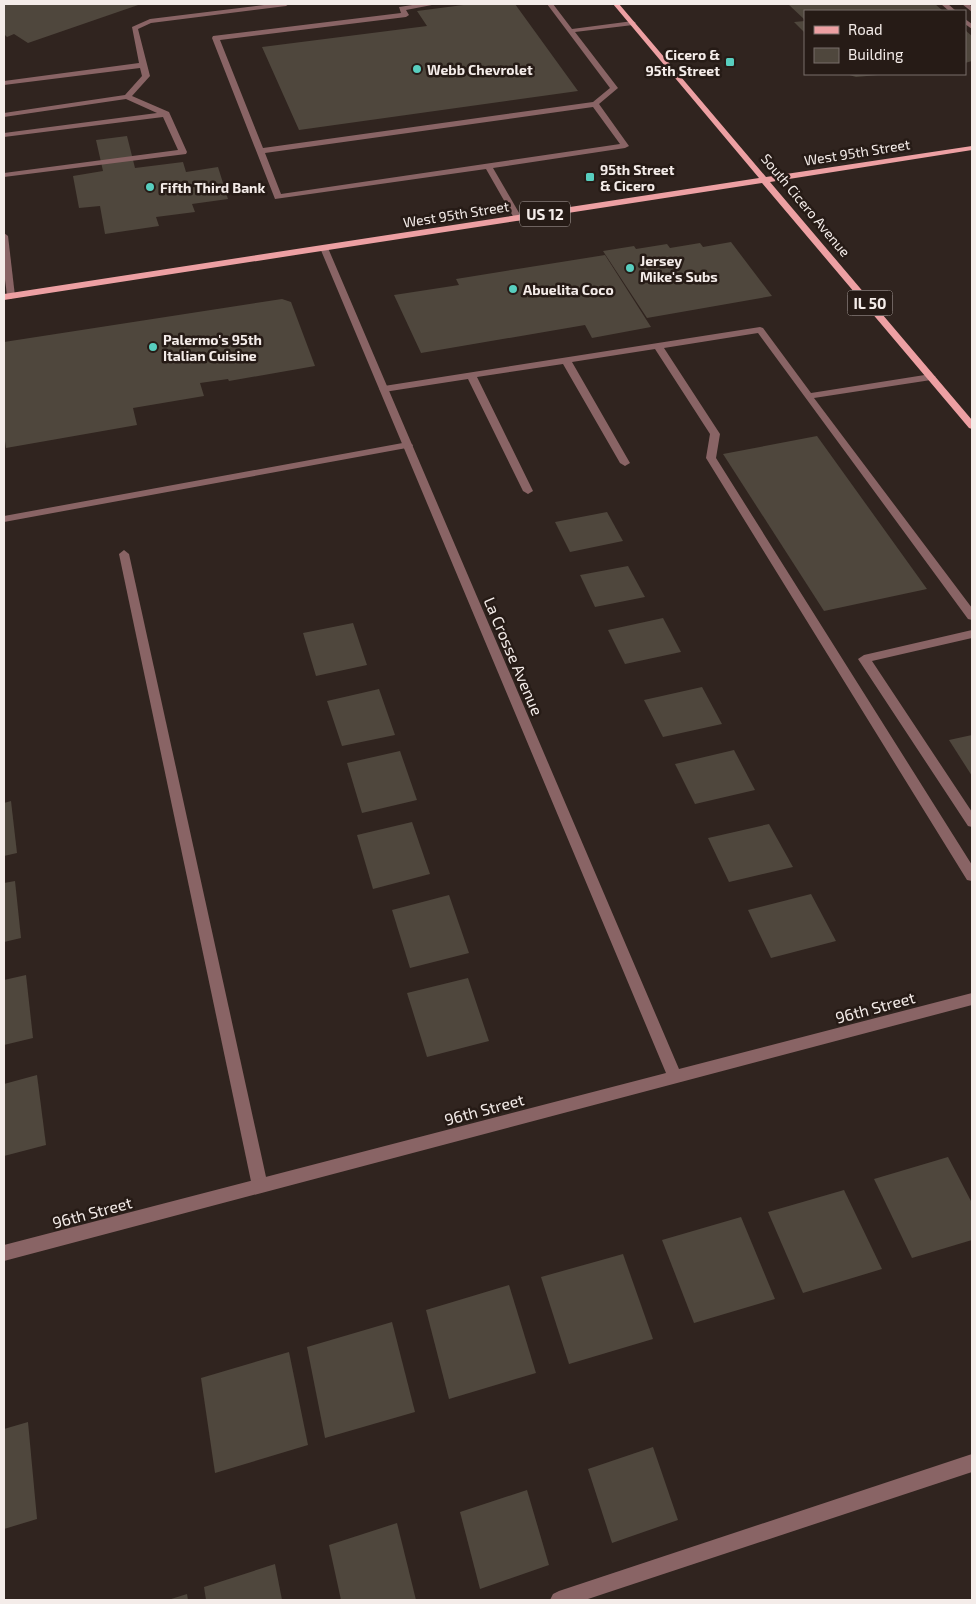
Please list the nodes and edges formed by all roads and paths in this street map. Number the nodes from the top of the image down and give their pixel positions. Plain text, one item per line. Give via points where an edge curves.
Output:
1 (286, 4) edge
2 (434, 4) edge
3 (550, 4) edge
4 (616, 4) edge
5 (965, 4) edge
6 (972, 10) edge
7 (633, 23) junction
8 (570, 31) junction
9 (143, 65) junction
10 (4, 83) edge
11 (127, 98) junction
12 (595, 104) junction
13 (166, 114) junction
14 (4, 115) edge
15 (4, 135) edge
16 (972, 148) edge
17 (261, 151) junction
18 (488, 166) junction
19 (4, 174) edge
20 (766, 180) junction
21 (518, 218) junction
22 (4, 236) edge
23 (324, 248) junction
24 (8, 296) edge
25 (658, 346) junction
26 (566, 360) junction
27 (471, 375) junction
28 (931, 377) junction
29 (384, 388) junction
30 (808, 396) junction
31 (972, 426) edge
32 (408, 446) junction
33 (625, 463) dead end
34 (528, 491) dead end
35 (4, 519) edge
36 (124, 554) dead end
37 (972, 616) edge
38 (972, 634) edge
39 (972, 822) edge
40 (972, 876) edge
41 (972, 999) edge
42 (675, 1078) junction
43 (260, 1186) junction
44 (4, 1253) edge
45 (972, 1463) edge
46 (559, 1600) edge

1 - 9 street via 150,22 134,28
2 - 17 street via 401,8 406,15 216,38
3 - 8 street
4 - 7 main road, South Cicero Avenue / IL 50
5 - 6 street
7 - 8 street
7 - 20 main road, South Cicero Avenue / IL 50
8 - 12 street via 614,88
9 - 10 street
9 - 11 street via 146,76
11 - 13 street
11 - 14 street
12 - 17 street
12 - 18 street via 625,146
13 - 15 street
13 - 19 street via 182,152
16 - 20 main road, West 95th Street / US 12
17 - 18 street via 278,197
18 - 21 street
20 - 21 main road, West 95th Street / US 12
20 - 28 main road, South Cicero Avenue / IL 50
21 - 23 main road, West 95th Street / US 12
22 - 24 street
23 - 24 main road, West 95th Street / US 12
23 - 29 street, La Crosse Avenue
25 - 26 street
25 - 30 street via 760,330
25 - 40 street via 715,434 711,458
26 - 27 street
26 - 33 street
27 - 29 street
27 - 34 street
28 - 30 street
28 - 31 main road, South Cicero Avenue / IL 50
29 - 32 street, La Crosse Avenue
30 - 37 street
32 - 35 street
32 - 42 street, La Crosse Avenue
36 - 43 street
38 - 39 street via 864,659
41 - 42 street, 96th Street
42 - 43 street, 96th Street
43 - 44 street, 96th Street
45 - 46 street

